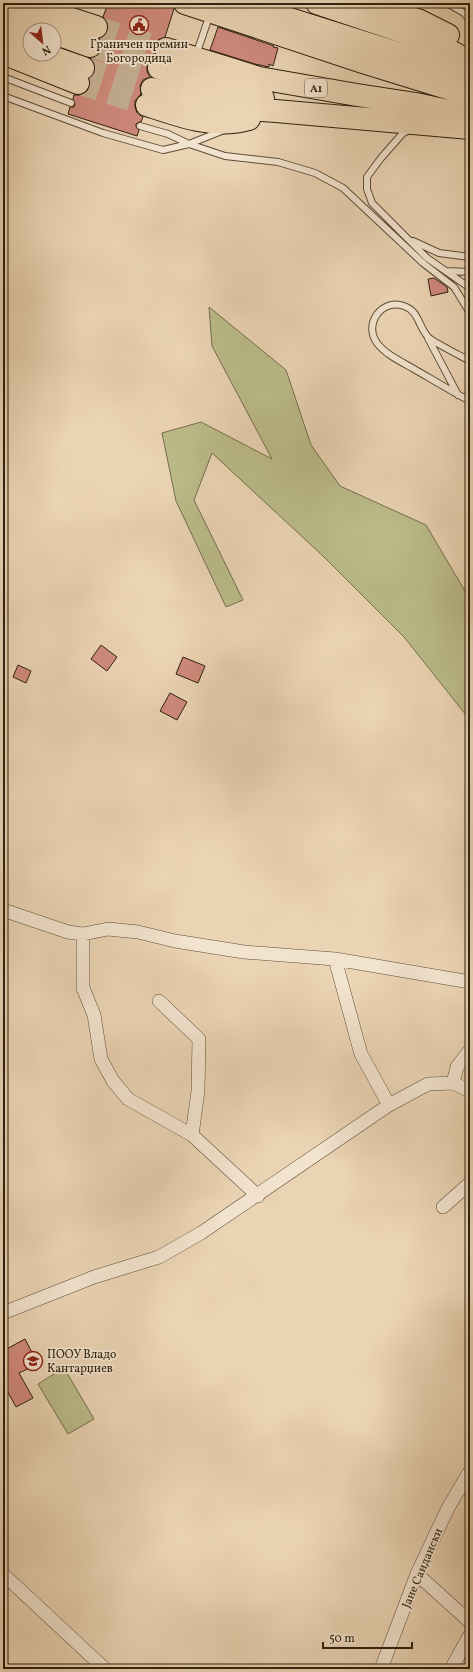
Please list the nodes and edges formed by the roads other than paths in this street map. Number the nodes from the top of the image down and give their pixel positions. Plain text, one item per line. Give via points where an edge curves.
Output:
1 (185, 3) edge
2 (239, 3) edge
3 (317, 3) edge
4 (366, 3) edge
5 (400, 3) edge
6 (448, 3) edge
7 (212, 8) edge
8 (39, 11) edge
9 (3, 15) edge
10 (470, 20) edge
11 (62, 22) edge
12 (62, 22) edge
13 (377, 23) junction
14 (3, 33) edge
15 (62, 35) edge
16 (22, 44) edge
17 (463, 45) edge
18 (3, 53) edge
19 (366, 53) junction
20 (162, 58) tunnel mouth
21 (51, 62) edge
22 (470, 62) edge
23 (470, 76) edge
24 (3, 77) edge
25 (77, 85) junction
26 (183, 87) junction
27 (357, 95) junction
28 (470, 95) edge
29 (3, 96) edge
30 (150, 97) tunnel mouth
31 (276, 111) junction
32 (470, 116) edge
33 (238, 122) junction
34 (470, 123) edge
35 (425, 124) junction
36 (140, 126) dead end
37 (470, 128) edge
38 (189, 144) junction
39 (406, 237) junction
40 (470, 257) edge
41 (446, 271) junction
42 (470, 272) edge
43 (443, 277) junction
44 (462, 284) junction
45 (470, 288) edge
46 (470, 313) edge
47 (428, 337) junction
48 (470, 361) edge
49 (458, 395) junction
50 (470, 402) edge
51 (3, 910) edge
52 (83, 934) junction
53 (335, 959) junction
54 (470, 982) edge
55 (159, 1001) dead end
56 (470, 1050) edge
57 (453, 1083) junction
58 (470, 1091) edge
59 (389, 1105) junction
60 (192, 1135) junction
61 (470, 1183) edge
62 (258, 1196) junction
63 (443, 1207) dead end
64 (4, 1310) edge
65 (470, 1471) edge
66 (3, 1574) edge
67 (418, 1574) junction
68 (470, 1622) edge
69 (470, 1635) edge
70 (105, 1669) edge
71 (381, 1669) edge
72 (450, 1669) edge

1 - 7 highway
2 - 19 highway
3 - 13 highway
4 - 17 highway via 420,21
5 - 17 highway via 423,14
6 - 10 lane
7 - 19 highway
7 - 26 lane
8 - 9 highway
8 - 11 highway
12 - 15 highway via 93,37
13 - 19 highway
13 - 22 highway via 434,42
14 - 16 highway
18 - 25 highway
19 - 23 highway
19 - 27 highway
19 - 28 highway
20 - 26 highway
21 - 25 highway
24 - 25 lane
26 - 27 highway, A1 via 259,78
26 - 30 highway
26 - 31 highway via 208,106
26 - 33 highway via 207,123
26 - 34 highway via 285,101 415,112
27 - 32 highway, A1
29 - 38 lane via 103,133 163,150
31 - 33 highway
31 - 35 highway
33 - 38 lane via 215,135
35 - 37 highway
35 - 39 lane via 403,133 367,177 367,190 372,203
36 - 38 lane via 168,134
38 - 43 lane via 225,156 278,162 315,173 343,188 423,263
39 - 40 lane via 439,253
39 - 41 lane via 427,258
41 - 42 lane
41 - 44 lane
43 - 44 lane
43 - 46 lane via 454,287
44 - 45 lane
47 - 48 lane
47 - 49 lane
47 - 49 lane via 412,310 403,305 390,305 374,317 372,330 376,342 389,354
49 - 50 lane
51 - 52 street via 68,932
52 - 53 street via 108,929 138,932 244,952
52 - 60 street via 83,988 94,1015 102,1059 113,1081 128,1098
53 - 54 street
53 - 59 street via 361,1054
55 - 60 street via 199,1039 198,1091
56 - 57 street via 457,1067
57 - 58 street
57 - 59 street via 428,1084
59 - 62 street
60 - 62 street
61 - 63 street
62 - 64 street via 159,1257 94,1277
65 - 67 street, Јане Сандански via 448,1508
66 - 70 street
67 - 68 street
67 - 71 street, Јане Сандански
69 - 72 street

